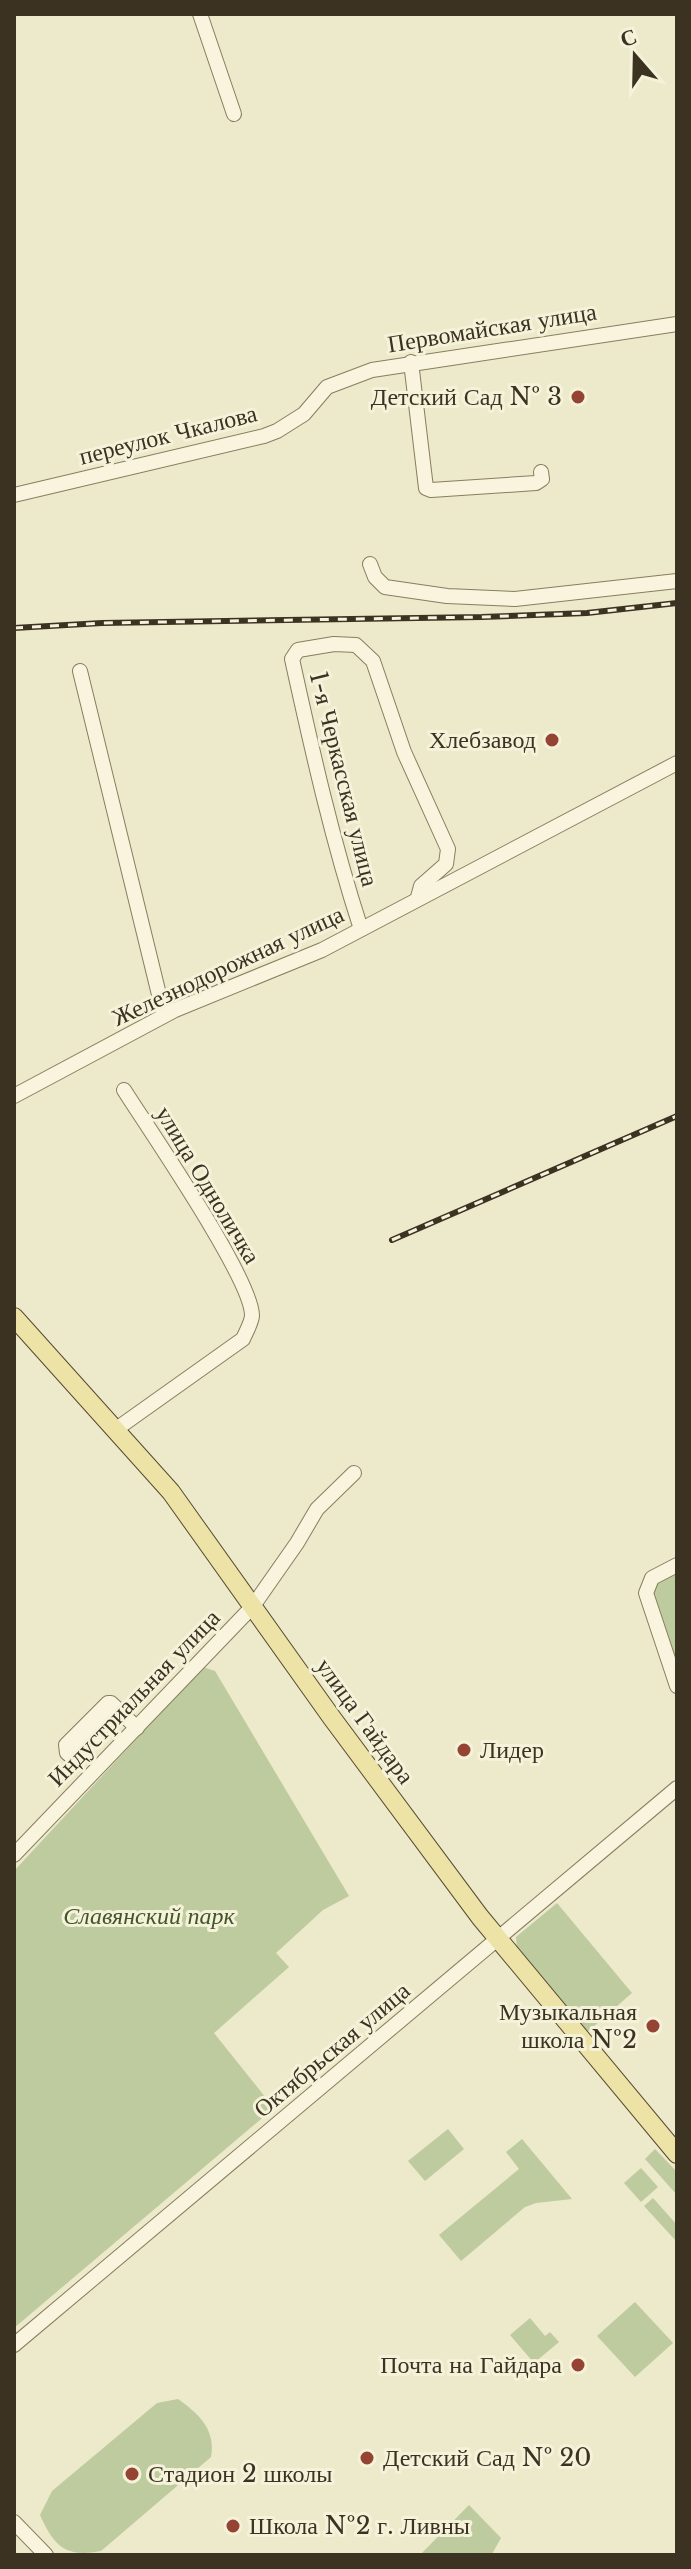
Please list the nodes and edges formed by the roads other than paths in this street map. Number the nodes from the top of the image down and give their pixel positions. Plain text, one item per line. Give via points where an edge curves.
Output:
1 (200, 14) edge
2 (234, 114) dead end
3 (677, 324) edge
4 (411, 362) junction
5 (319, 394) joint
6 (541, 472) dead end
7 (14, 495) edge
8 (370, 564) dead end
9 (677, 581) edge
10 (80, 671) dead end
11 (677, 763) edge
12 (418, 898) junction
13 (361, 929) junction
14 (164, 1015) junction
15 (124, 1090) dead end
16 (14, 1096) edge
17 (14, 1317) edge
18 (115, 1430) junction
19 (354, 1473) dead end
20 (677, 1565) edge
21 (253, 1606) junction
22 (677, 1686) edge
23 (118, 1711) dead end
24 (137, 1728) junction
25 (677, 1788) edge
26 (14, 1855) edge
27 (496, 1939) junction
28 (677, 2154) edge
29 (14, 2345) edge
30 (14, 2522) edge
31 (46, 2555) edge

1 - 2 street
3 - 4 street, Первомайская улица
4 - 5 street, Первомайская улица via 372,370
4 - 6 street via 426,488 532,484 542,479
5 - 7 street, переулок Чкалова via 304,414 264,436
8 - 9 street via 385,587 447,596 515,599
10 - 14 street
11 - 12 street, Железнодорожная улица
12 - 13 street, Железнодорожная улица
12 - 13 street, 1-я Черкасская улица via 421,886 446,864 448,849 404,752 378,670 356,645 298,650 292,659 319,781
13 - 14 street, Железнодорожная улица
14 - 16 street, Железнодорожная улица
15 - 18 street, улица Одноличка via 227,1255 252,1315 243,1339
17 - 18 main road, улица Гайдара
18 - 21 main road, улица Гайдара via 171,1492
19 - 21 street, Индустриальная улица via 317,1509
20 - 22 street via 652,1578 646,1593
21 - 24 street, Индустриальная улица
21 - 27 main road, улица Гайдара
23 - 24 street
24 - 26 street, Индустриальная улица
25 - 27 street, Октябрьская улица
27 - 28 main road, улица Гайдара
27 - 29 street, Октябрьская улица
30 - 31 street

